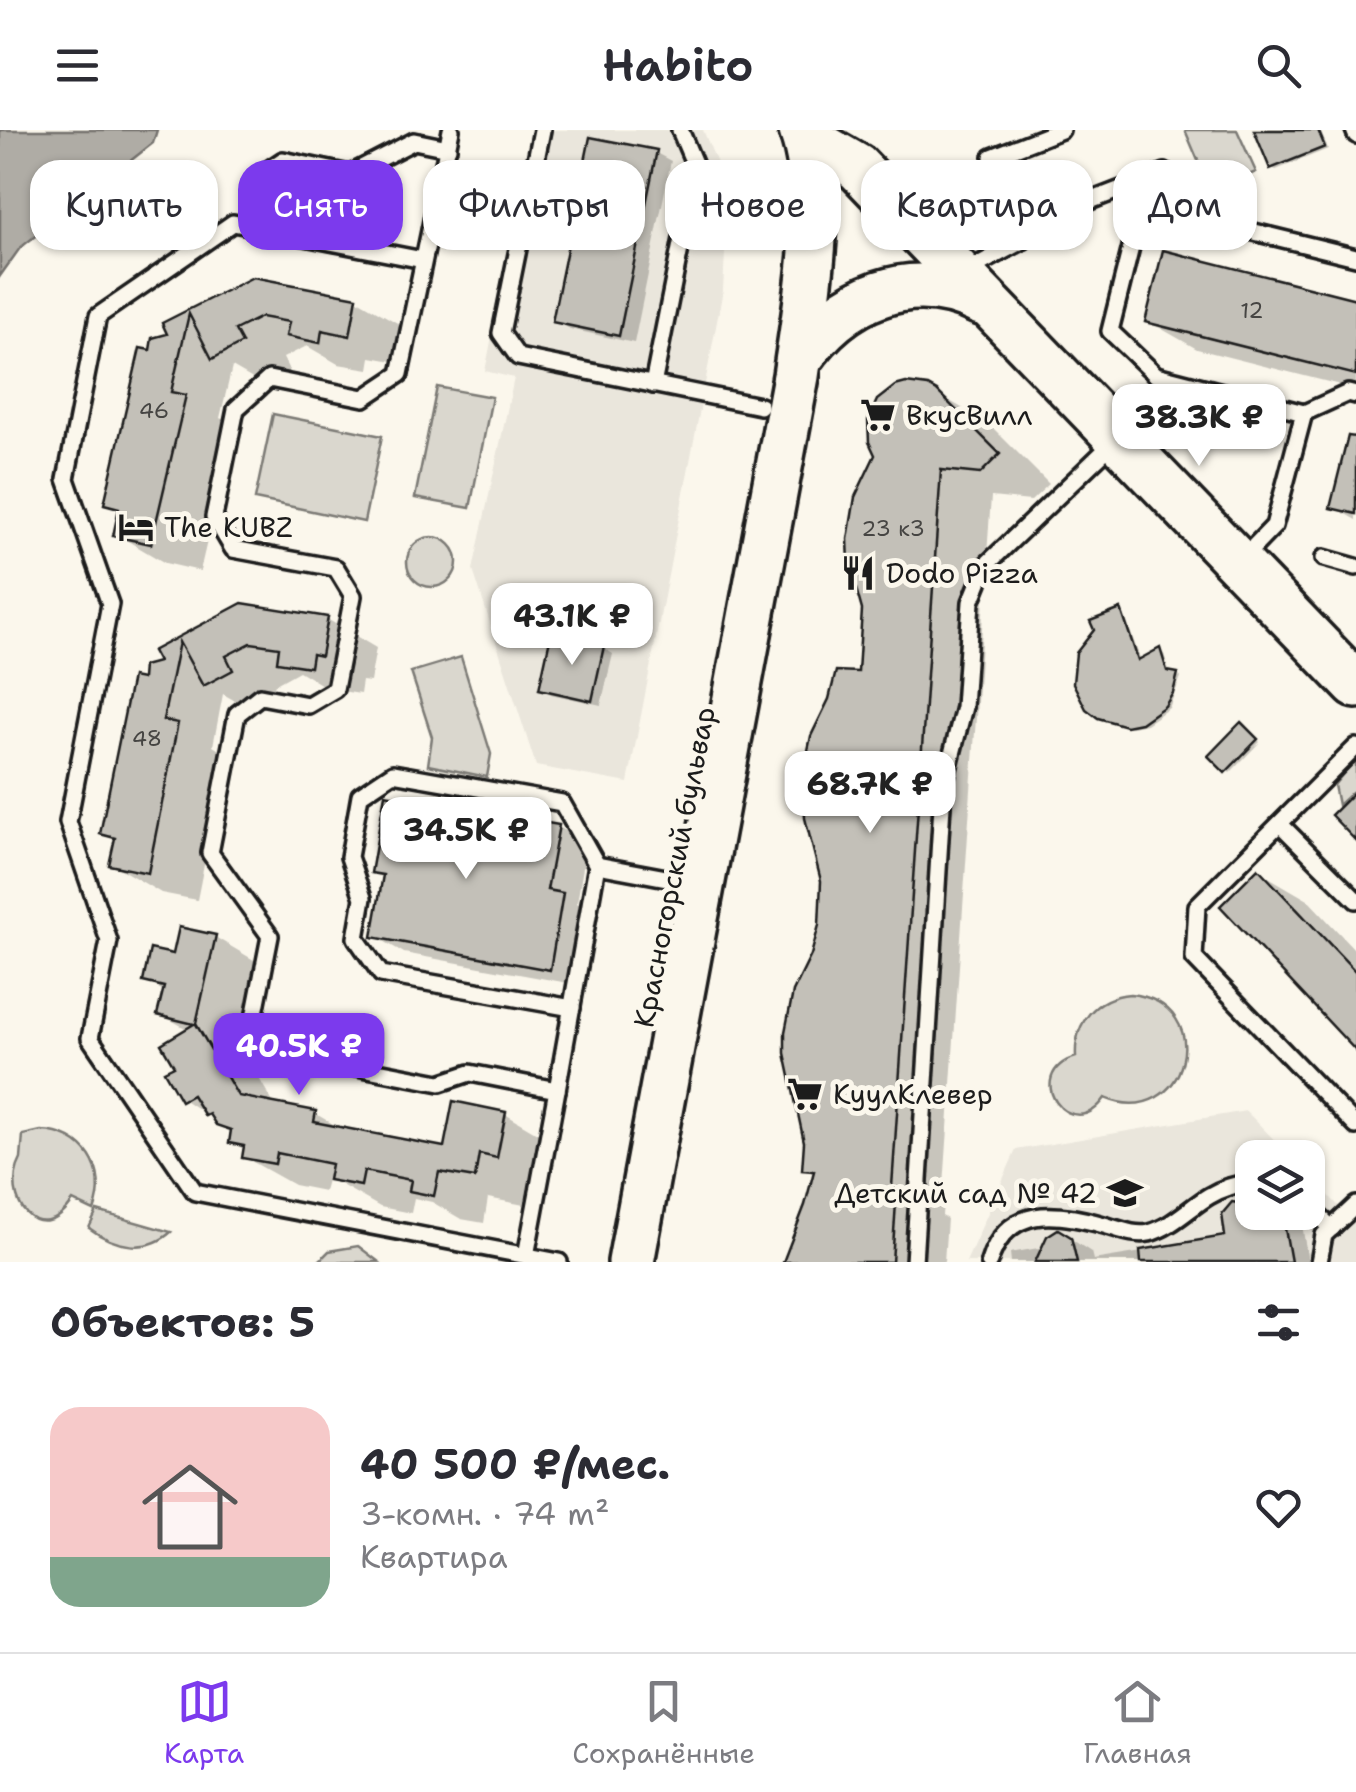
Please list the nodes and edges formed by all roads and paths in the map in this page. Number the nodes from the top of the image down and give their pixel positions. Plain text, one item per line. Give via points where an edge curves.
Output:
1 (451, 130) edge
2 (542, 130) edge
3 (680, 130) edge
4 (1062, 130) edge
5 (448, 148) junction
6 (806, 148) edge
7 (377, 160) edge
8 (994, 160) edge
9 (238, 225) edge
10 (372, 250) edge
11 (1014, 250) edge
12 (1356, 258) edge
13 (424, 260) junction
14 (973, 290) junction
15 (799, 358) junction
16 (653, 385) junction
17 (1356, 395) edge
18 (760, 406) junction
19 (1304, 413) junction
20 (1117, 438) junction
21 (1324, 558) dead end
22 (1238, 563) junction
23 (1356, 567) edge
24 (1356, 685) edge
25 (1356, 747) edge
26 (1280, 824) junction
27 (597, 865) junction
28 (672, 878) junction
29 (1356, 900) edge
30 (572, 1008) junction
31 (557, 1090) junction
32 (1356, 1126) edge
33 (1235, 1185) edge
34 (1356, 1205) edge
35 (1325, 1222) edge
36 (1332, 1228) junction
37 (526, 1256) junction
38 (560, 1262) edge
39 (600, 1262) edge
40 (631, 1262) edge
41 (914, 1262) edge
42 (989, 1262) edge
43 (1318, 1262) edge

1 - 5 lane
2 - 16 lane via 501,333 518,358
3 - 16 lane via 696,168
4 - 8 lane
5 - 7 lane via 414,141
5 - 13 lane
6 - 14 main road via 857,167
6 - 15 main road, Красногорский бульвар via 812,265
6 - 18 main road, Красногорский бульвар
9 - 37 lane via 98,316 66,478 110,604 68,822 109,941 90,1038 195,1192
10 - 13 lane
11 - 14 lane
12 - 19 lane via 1173,212 1134,234 1110,331 1156,374
13 - 31 lane via 400,374 364,398 269,379 236,409 214,517 233,549 336,568 353,596 335,689 308,705 260,696 237,714 210,852 270,936 255,1013 279,1052 440,1083 470,1073
14 - 15 main road via 900,287 832,319
14 - 20 main road
15 - 40 main road, Красногорский бульвар
16 - 18 lane
17 - 19 lane
18 - 28 main road, Красногорский бульвар
19 - 22 lane via 1274,526
20 - 22 main road
20 - 41 lane via 986,565 971,602 964,706 944,789
21 - 23 lane
22 - 24 main road
25 - 26 lane
26 - 29 lane
26 - 32 lane via 1197,906 1194,958
27 - 28 lane
27 - 30 lane
27 - 30 lane via 562,804 392,773 360,795 349,857 364,898 356,938 381,974
28 - 39 main road, Красногорский бульвар
30 - 31 lane
31 - 37 lane
33 - 42 lane via 1147,1234 1063,1215 1019,1221 1003,1232
34 - 36 lane
35 - 36 lane
36 - 43 lane
37 - 38 lane

